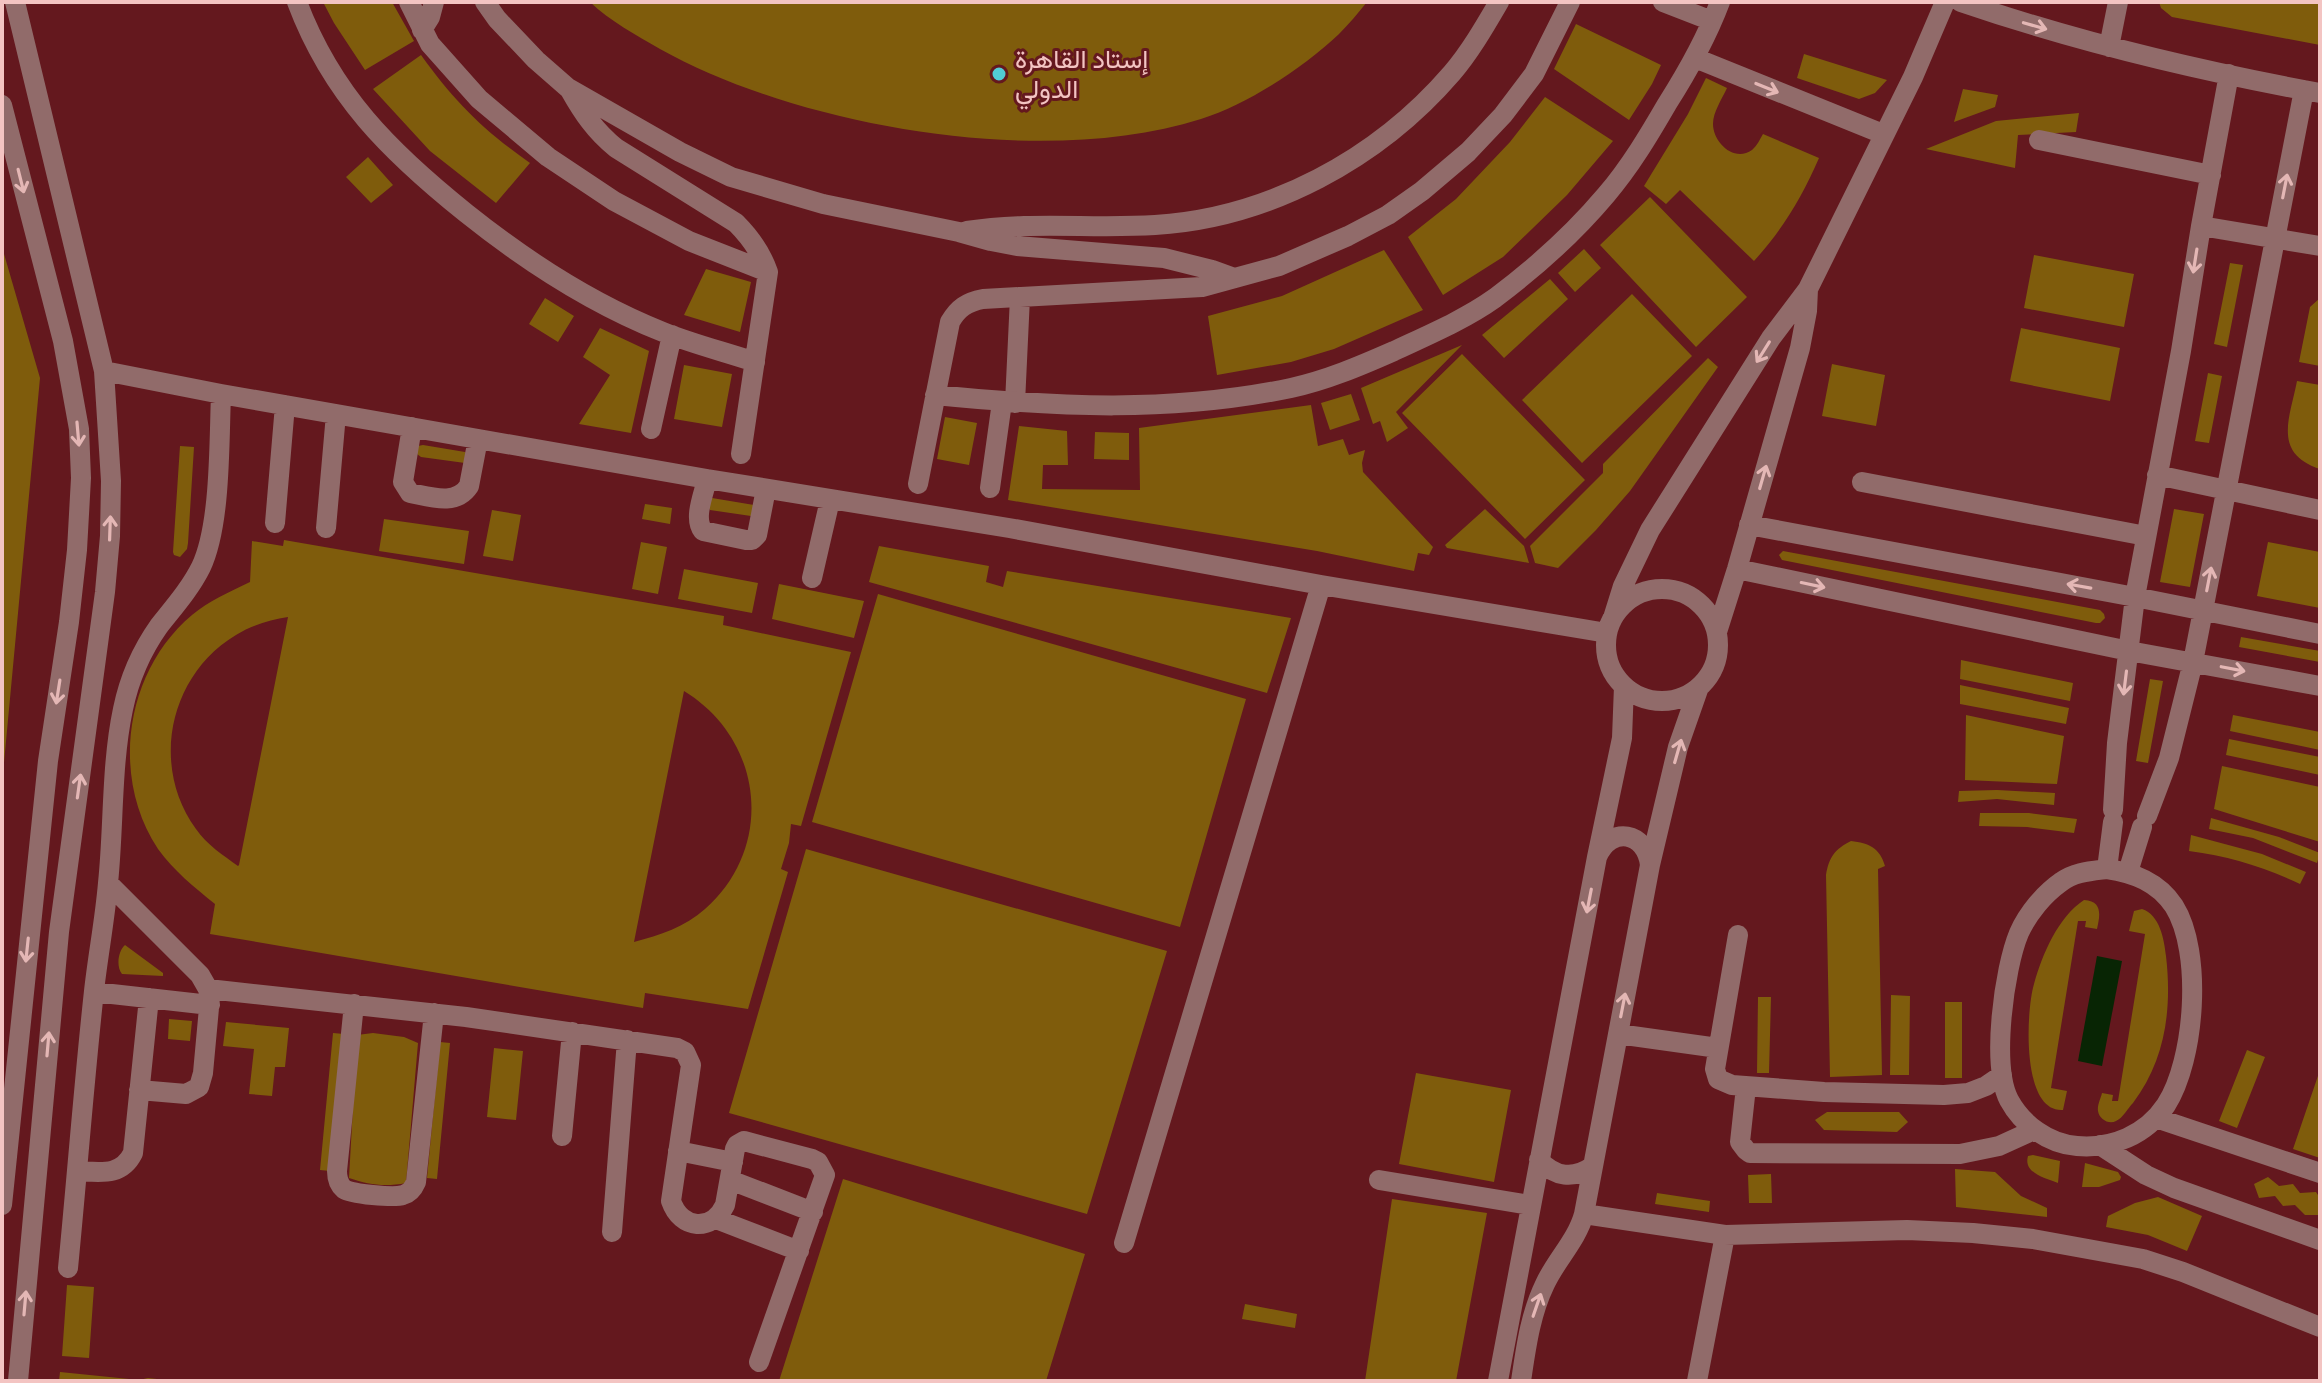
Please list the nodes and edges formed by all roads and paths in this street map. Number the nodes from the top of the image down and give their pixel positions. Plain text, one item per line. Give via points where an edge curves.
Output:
1 (15, 2) edge
2 (297, 2) edge
3 (409, 2) edge
4 (434, 2) edge
5 (485, 2) edge
6 (1499, 2) edge
7 (1570, 2) edge
8 (1663, 2) edge
9 (1945, 2) edge
10 (1961, 2) edge
11 (2118, 2) edge
12 (1716, 12) edge
13 (422, 30) junction
14 (2109, 47) junction
15 (1695, 58) junction
16 (2229, 74) junction
17 (568, 88) junction
18 (2312, 92) edge
19 (2, 105) edge
20 (1883, 134) junction
21 (2039, 140) dead end
22 (2211, 175) junction
23 (2201, 226) junction
24 (959, 232) junction
25 (2275, 238) junction
26 (2320, 246) edge
27 (768, 272) junction
28 (1234, 278) junction
29 (1808, 289) junction
30 (1020, 297) junction
31 (672, 335) junction
32 (755, 362) junction
33 (104, 371) junction
34 (221, 394) junction
35 (935, 395) junction
36 (1009, 402) junction
37 (285, 405) junction
38 (336, 414) junction
39 (412, 427) junction
40 (651, 429) dead end
41 (478, 439) junction
42 (739, 469) junction
43 (2157, 475) junction
44 (707, 479) junction
45 (1862, 482) dead end
46 (990, 488) dead end
47 (766, 489) junction
48 (2226, 489) junction
49 (915, 499) junction
50 (830, 500) junction
51 (2320, 510) edge
52 (275, 523) dead end
53 (1749, 525) junction
54 (326, 528) dead end
55 (2146, 536) junction
56 (1737, 569) junction
57 (812, 578) dead end
58 (1321, 585) junction
59 (2135, 597) junction
60 (2203, 610) junction
61 (1610, 626) junction
62 (1717, 632) junction
63 (2320, 634) edge
64 (2129, 651) junction
65 (2193, 662) junction
66 (1624, 686) junction
67 (2320, 686) edge
68 (1699, 687) junction
69 (1597, 857) junction
70 (1650, 865) junction
71 (2107, 869) junction
72 (2128, 872) junction
73 (108, 883) junction
74 (1738, 935) dead end
75 (94, 992) junction
76 (209, 997) junction
77 (149, 998) junction
78 (354, 1004) junction
79 (434, 1013) junction
80 (572, 1032) junction
81 (1618, 1034) junction
82 (627, 1040) junction
83 (1718, 1048) junction
84 (2002, 1075) junction
85 (1746, 1087) junction
86 (139, 1090) junction
87 (2156, 1118) junction
88 (2034, 1130) junction
89 (562, 1136) dead end
90 (2100, 1145) junction
91 (678, 1151) junction
92 (1539, 1160) junction
93 (1593, 1166) junction
94 (77, 1171) junction
95 (731, 1171) junction
96 (2320, 1173) edge
97 (1379, 1180) dead end
98 (2, 1205) edge
99 (1530, 1205) junction
100 (813, 1212) junction
101 (1584, 1214) junction
102 (716, 1219) junction
103 (612, 1232) dead end
104 (1725, 1235) junction
105 (2320, 1240) edge
106 (1124, 1243) dead end
107 (799, 1251) junction
108 (68, 1268) dead end
109 (2320, 1327) edge
110 (759, 1362) dead end
111 (18, 1381) edge
112 (1498, 1381) edge
113 (1521, 1381) edge
114 (1697, 1381) edge

1 - 33 lane
2 - 31 lane via 337,83 417,174 553,277
3 - 13 lane
4 - 13 lane
5 - 17 lane
6 - 24 lane via 1453,72 1417,109 1338,168 1272,200 1156,225 1021,224
7 - 28 lane via 1534,74 1503,115 1422,191 1348,236 1279,266
8 - 12 lane
9 - 20 lane
10 -> 14 lane
11 - 14 lane
12 - 15 lane
13 - 27 lane via 479,99 548,157 614,201 689,241
14 - 16 lane
15 -> 20 lane
15 - 36 lane via 1643,143 1574,230 1506,289 1453,324 1351,370 1254,395 1133,406
16 - 18 lane
16 - 22 lane
17 - 24 lane via 731,177 823,204
17 - 27 lane via 601,136 736,223 750,237
25 -> 18 lane
19 -> 98 lane via 63,341 79,429 81,478
20 - 29 lane
21 - 22 lane
22 - 23 lane
23 - 25 lane
23 -> 43 lane
24 - 28 lane via 1017,246 1164,258
25 - 26 lane
25 - 48 lane
27 - 32 lane
28 - 30 lane via 1202,287
53 -> 29 lane via 1800,348
29 -> 61 lane via 1771,338 1650,530
30 - 35 lane via 973,301 955,313
30 - 36 lane
31 - 32 lane
31 - 40 lane
32 - 42 lane
33 - 34 lane
111 -> 33 lane via 59,932 110,536
34 - 37 lane
34 - 73 lane via 210,543 190,588 143,654 123,708
35 - 36 lane
35 - 49 lane
36 - 46 lane
37 - 38 lane
37 - 52 lane
38 - 39 lane
38 - 54 lane
39 - 41 lane
39 - 41 lane via 403,482 410,493 459,497 469,486
41 - 44 lane
42 - 44 lane
42 - 47 lane
43 - 48 lane
43 - 55 lane
44 - 47 lane via 700,528 746,540 757,535
45 - 55 lane
47 - 50 lane
48 - 51 lane
60 -> 48 lane
49 - 50 lane
49 - 58 lane via 1009,528
50 - 57 lane
53 - 56 lane
59 -> 53 lane
55 - 59 lane
56 - 62 lane
56 -> 64 lane
58 - 61 lane
58 - 106 lane
59 - 60 lane
59 - 64 lane
60 - 63 lane
60 - 65 lane
61 - 62 lane via 1623,604 1637,594 1670,589 1700,603
61 - 66 lane via 1609,662
62 - 68 lane via 1715,662
64 - 65 lane
64 -> 71 lane
65 -> 67 lane
65 - 72 lane via 2169,758
66 - 68 lane via 1654,700 1685,696
66 - 69 lane via 1622,738
70 -> 68 lane via 1678,747
69 - 70 lane via 1608,841 1627,836 1645,846
69 -> 92 lane
81 -> 70 lane
71 - 72 lane
71 - 84 lane via 2063,880 2020,932 2003,1011
72 - 87 lane via 2152,884 2174,906 2189,948 2192,1002 2186,1046 2175,1085
73 - 75 lane
73 - 76 lane via 200,975
74 - 83 lane
75 - 77 lane
75 - 94 lane
76 - 77 lane
76 - 78 lane
76 - 86 lane via 199,1087 186,1094
77 - 86 lane
78 - 79 lane
78 - 79 lane via 337,1171 343,1189 355,1193 405,1195 414,1188
79 - 80 lane
80 - 82 lane
80 - 89 lane
81 - 83 lane
81 - 93 lane
82 - 91 lane via 677,1048 689,1058
82 - 103 lane
83 - 85 lane via 1718,1079
84 - 85 lane via 1956,1095
84 - 88 lane via 2008,1098
85 - 88 lane via 1740,1142 1750,1153 1960,1154 1999,1146
86 - 94 lane via 128,1162 111,1172
87 - 90 lane via 2123,1141
87 - 96 lane
88 - 90 lane via 2061,1143
90 - 105 lane via 2160,1182
91 - 95 lane
91 - 102 lane via 674,1209 691,1223
92 - 93 lane via 1570,1176
92 - 99 lane
93 - 101 lane
94 - 108 lane
95 - 100 lane
95 - 100 lane via 737,1145 747,1141 818,1162 825,1175
95 - 102 lane via 725,1205
97 - 99 lane
99 - 112 lane
100 - 107 lane
101 - 104 lane
113 -> 101 lane via 1539,1297
102 - 107 lane
104 - 109 lane via 1907,1230 2033,1239 2143,1259
104 - 114 lane
107 - 110 lane

